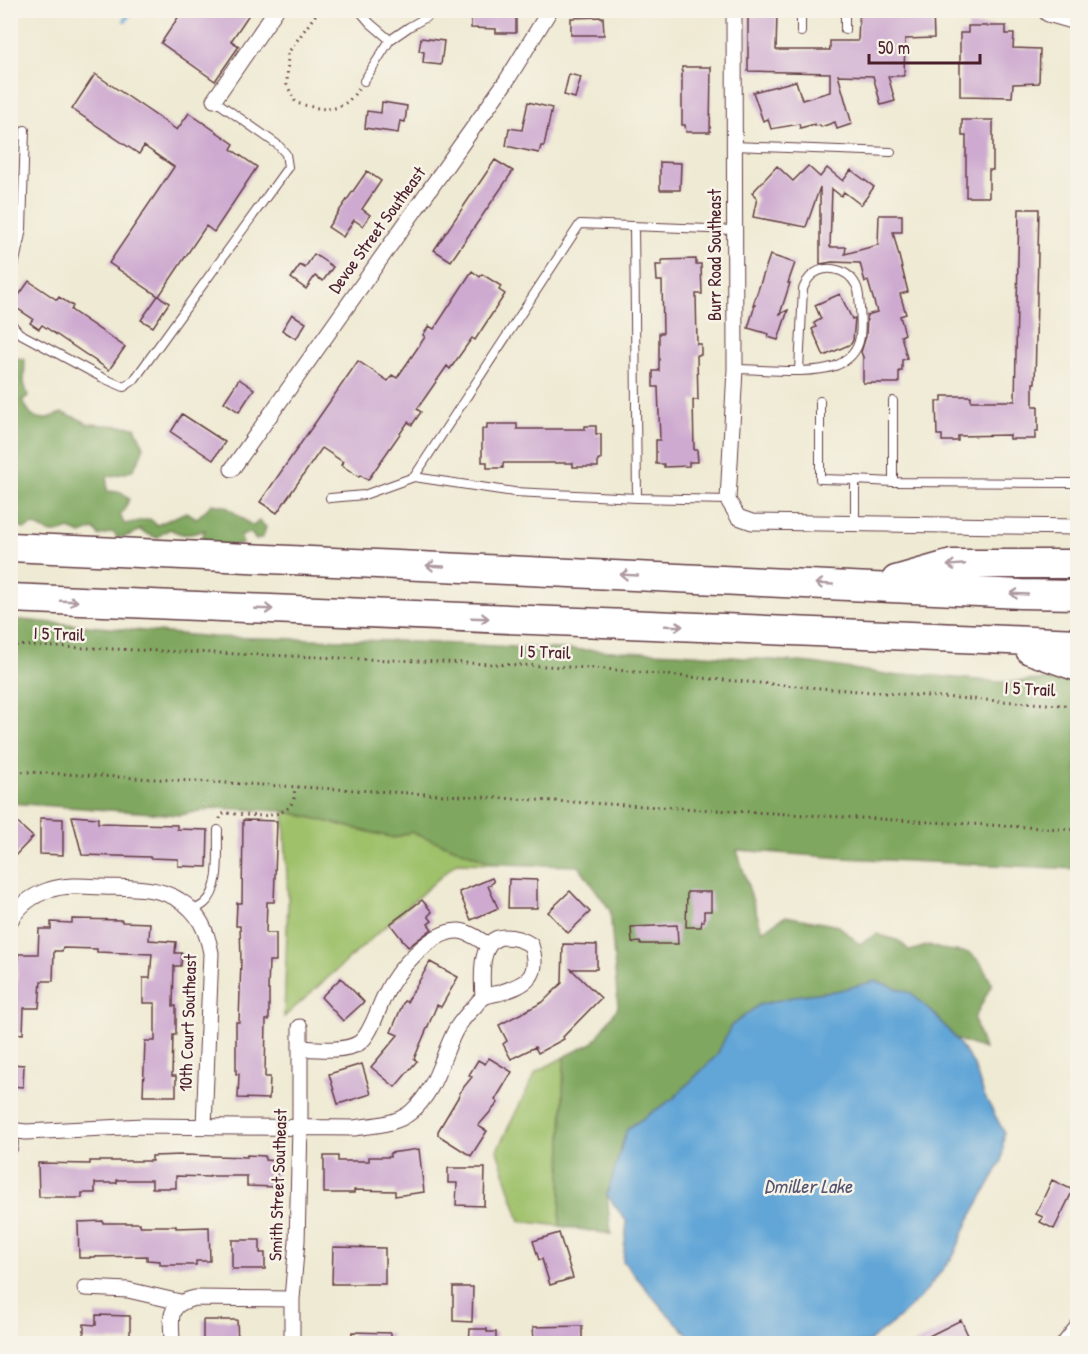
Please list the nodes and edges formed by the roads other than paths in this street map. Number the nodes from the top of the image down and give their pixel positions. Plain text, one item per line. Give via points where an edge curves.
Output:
1 (276, 10) edge
2 (359, 10) edge
3 (439, 10) edge
4 (550, 10) edge
5 (734, 10) edge
6 (801, 10) edge
7 (845, 10) edge
8 (1050, 10) edge
9 (1077, 18) edge
10 (845, 30) dead end
11 (801, 32) dead end
12 (390, 40) junction
13 (364, 81) road end
14 (214, 100) joint
15 (25, 130) dead end
16 (734, 146) junction
17 (891, 152) dead end
18 (634, 226) junction
19 (734, 230) junction
20 (10, 285) edge
21 (10, 322) edge
22 (735, 369) junction
23 (799, 370) junction
24 (820, 401) dead end
25 (893, 401) dead end
26 (232, 469) dead end
27 (414, 477) junction
28 (855, 480) junction
29 (893, 482) junction
30 (1077, 483) edge
31 (330, 498) dead end
32 (637, 498) junction
33 (728, 500) junction
34 (855, 524) junction
35 (1077, 527) edge
36 (10, 547) edge
37 (1077, 564) edge
38 (872, 586) junction
39 (1077, 595) edge
40 (10, 598) edge
41 (997, 639) junction
42 (1077, 643) edge
43 (1077, 667) edge
44 (218, 830) road end
45 (193, 911) junction
46 (10, 921) edge
47 (488, 945) junction
48 (483, 998) junction
49 (300, 1027) dead end
50 (300, 1048) junction
51 (204, 1126) junction
52 (300, 1128) junction
53 (11, 1130) edge
54 (10, 1147) edge
55 (85, 1288) dead end
56 (292, 1299) junction
57 (180, 1302) junction
58 (1077, 1326) edge
59 (172, 1344) edge
60 (292, 1344) edge
61 (1064, 1344) edge

1 - 14 street
2 - 12 lane
3 - 12 lane
4 - 26 street, Devoe Street Southeast via 507,80
5 - 16 street, Burr Road Southeast
6 - 11 lane
7 - 10 lane
8 - 9 main road
12 - 13 lane
14 - 21 lane via 278,144 286,154 288,167 134,380 124,387 103,378 19,333
15 - 20 lane via 22,229
16 - 17 lane
16 - 19 street, Burr Road Southeast
18 - 19 lane
18 - 27 lane via 580,224
18 - 32 lane
19 - 22 street, Burr Road Southeast
22 - 23 lane
22 - 33 street, Burr Road Southeast
23 - 23 lane via 820,370 838,364 858,346 858,291 842,271 815,273 803,289
24 - 28 lane via 820,479
25 - 29 lane
27 - 31 lane via 364,495
27 - 32 lane via 514,492
28 - 29 lane
28 - 34 lane
29 - 30 lane
32 - 33 lane
33 - 34 street via 738,518 752,522
34 - 35 street
38 -> 36 highway
37 -> 38 highway via 952,564
39 -> 38 highway
40 -> 41 highway
41 - 42 highway
41 - 43 highway
44 - 45 lane via 216,886 205,903
45 - 46 street, 10th Court Southeast via 178,899 152,890 68,886 38,895
45 - 51 street, 10th Court Southeast via 202,922 211,953
47 - 48 street via 482,972
47 - 48 street via 498,937 522,939 531,945 535,965 525,982
47 - 50 street via 462,931 449,932 434,940 403,967 383,998 369,1031 357,1045
48 - 52 street via 455,1030 424,1097 398,1121 354,1128
49 - 50 street, Smith Street Southeast
50 - 52 street, Smith Street Southeast
51 - 52 street
51 - 53 street
52 - 56 street, Smith Street Southeast
53 - 54 street
55 - 57 street via 128,1290
56 - 57 street via 195,1298
56 - 60 street, Smith Street Southeast
57 - 59 street via 172,1312
58 - 61 street

